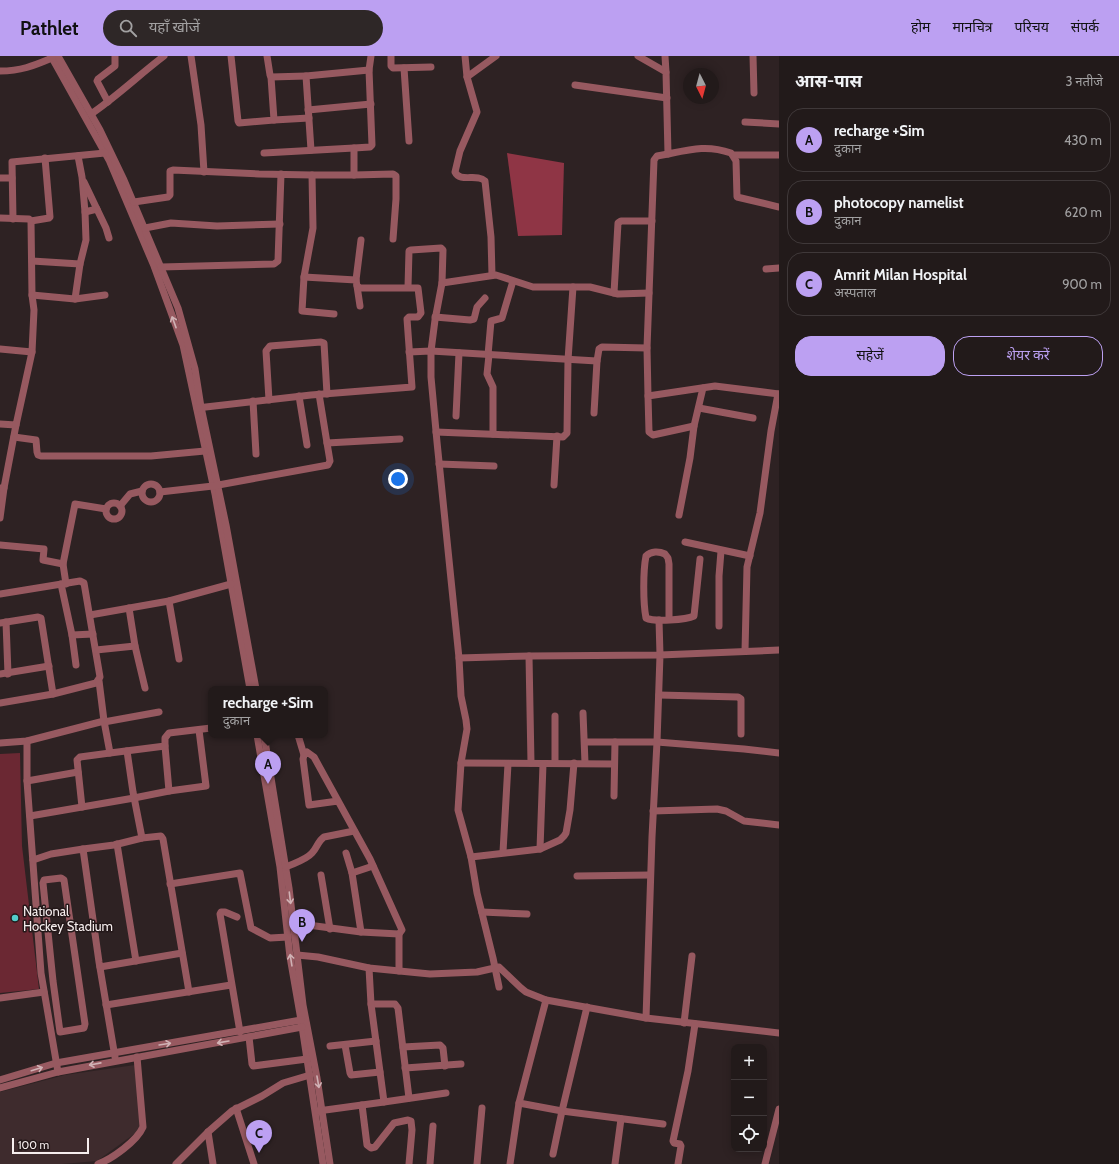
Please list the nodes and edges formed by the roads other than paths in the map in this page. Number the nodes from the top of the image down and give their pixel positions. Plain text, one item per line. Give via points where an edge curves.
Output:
1 (115, 56) edge
2 (164, 56) edge
3 (191, 56) edge
4 (231, 56) edge
5 (267, 56) edge
6 (371, 56) edge
7 (391, 56) edge
8 (465, 56) edge
9 (496, 56) edge
10 (638, 56) edge
11 (665, 56) edge
12 (753, 56) edge
13 (54, 57) edge
14 (431, 67) dead end
15 (404, 68) junction
16 (369, 70) junction
17 (0, 71) edge
18 (666, 72) junction
19 (306, 76) junction
20 (271, 77) junction
21 (467, 77) junction
22 (575, 85) dead end
23 (754, 93) dead end
24 (667, 98) junction
25 (108, 102) junction
26 (371, 104) junction
27 (91, 114) junction
28 (308, 114) junction
29 (274, 120) junction
30 (745, 122) dead end
31 (779, 124) edge
32 (409, 141) dead end
33 (354, 148) junction
34 (311, 150) junction
35 (105, 153) junction
36 (264, 153) dead end
37 (668, 154) junction
38 (733, 155) junction
39 (779, 155) edge
40 (78, 156) junction
41 (45, 158) junction
42 (204, 172) junction
43 (281, 174) junction
44 (312, 175) junction
45 (354, 175) junction
46 (0, 178) edge
47 (12, 178) junction
48 (82, 178) junction
49 (134, 202) junction
50 (779, 207) edge
51 (97, 209) junction
52 (85, 212) junction
53 (0, 218) edge
54 (14, 219) junction
55 (31, 221) junction
56 (652, 221) junction
57 (280, 224) junction
58 (145, 228) junction
59 (109, 238) dead end
60 (393, 239) dead end
61 (361, 240) dead end
62 (32, 261) junction
63 (80, 264) junction
64 (161, 267) junction
65 (779, 268) edge
66 (766, 269) dead end
67 (492, 275) junction
68 (304, 277) junction
69 (513, 281) junction
70 (356, 283) junction
71 (442, 283) junction
72 (408, 287) junction
73 (573, 287) junction
74 (614, 293) junction
75 (649, 293) junction
76 (32, 295) junction
77 (105, 295) dead end
78 (485, 298) dead end
79 (75, 299) junction
80 (360, 306) dead end
81 (334, 314) dead end
82 (436, 317) junction
83 (648, 348) junction
84 (0, 349) edge
85 (431, 351) junction
86 (32, 352) junction
87 (409, 352) junction
88 (459, 353) junction
89 (488, 355) junction
90 (568, 360) junction
91 (597, 361) junction
92 (703, 388) junction
93 (323, 394) junction
94 (778, 394) edge
95 (300, 396) junction
96 (648, 396) junction
97 (269, 400) junction
98 (254, 401) junction
99 (198, 408) junction
100 (699, 408) junction
101 (594, 414) dead end
102 (456, 416) dead end
103 (753, 418) dead end
104 (0, 424) edge
105 (16, 425) junction
106 (694, 426) junction
107 (771, 431) junction
108 (436, 432) junction
109 (779, 432) edge
110 (493, 434) junction
111 (557, 436) junction
112 (14, 437) junction
113 (400, 438) dead end
114 (327, 443) junction
115 (307, 445) dead end
116 (205, 451) junction
117 (256, 454) dead end
118 (439, 464) junction
119 (494, 466) dead end
120 (554, 485) dead end
121 (216, 486) junction
122 (2, 488) edge
123 (142, 491) junction
124 (160, 492) junction
125 (120, 506) junction
126 (106, 509) junction
127 (679, 515) dead end
128 (0, 518) edge
129 (685, 542) dead end
130 (0, 545) edge
131 (721, 551) junction
132 (750, 556) junction
133 (700, 559) dead end
134 (63, 564) junction
135 (64, 584) junction
136 (231, 584) junction
137 (0, 594) edge
138 (169, 601) junction
139 (129, 608) junction
140 (90, 615) junction
141 (659, 620) junction
142 (669, 620) junction
143 (3, 622) edge
144 (719, 626) dead end
145 (93, 634) junction
146 (72, 636) junction
147 (135, 646) junction
148 (96, 650) junction
149 (779, 650) edge
150 (745, 651) junction
151 (660, 655) junction
152 (529, 656) junction
153 (459, 658) junction
154 (179, 659) dead end
155 (76, 664) dead end
156 (49, 666) junction
157 (0, 674) edge
158 (8, 674) junction
159 (99, 681) junction
160 (249, 686) edge
161 (255, 686) edge
162 (145, 688) dead end
163 (53, 694) junction
164 (659, 695) junction
165 (0, 703) edge
166 (158, 712) dead end
167 (583, 713) dead end
168 (555, 716) dead end
169 (104, 722) junction
170 (208, 728) edge
171 (199, 730) junction
172 (741, 734) dead end
173 (258, 738) edge
174 (264, 738) edge
175 (299, 738) edge
176 (26, 741) junction
177 (585, 742) junction
178 (615, 742) junction
179 (657, 742) junction
180 (0, 743) edge
181 (165, 746) junction
182 (127, 751) junction
183 (110, 753) junction
184 (779, 753) edge
185 (304, 755) junction
186 (461, 763) junction
187 (531, 763) junction
188 (555, 763) junction
189 (574, 763) junction
190 (585, 763) junction
191 (508, 764) junction
192 (543, 764) junction
193 (614, 764) junction
194 (78, 772) junction
195 (27, 781) junction
196 (169, 791) junction
197 (614, 796) dead end
198 (134, 798) junction
199 (338, 801) junction
200 (82, 807) junction
201 (653, 811) junction
202 (30, 816) junction
203 (779, 824) edge
204 (354, 831) junction
205 (142, 838) junction
206 (117, 844) junction
207 (83, 849) junction
208 (540, 850) junction
209 (504, 852) junction
210 (346, 853) dead end
211 (471, 857) junction
212 (33, 860) junction
213 (373, 866) junction
214 (286, 867) junction
215 (352, 873) junction
216 (321, 875) dead end
217 (650, 875) junction
218 (577, 876) dead end
219 (170, 884) junction
220 (482, 912) junction
221 (527, 914) dead end
222 (236, 917) dead end
223 (293, 923) junction
224 (330, 929) junction
225 (361, 932) junction
226 (399, 934) junction
227 (288, 937) junction
228 (182, 953) junction
229 (297, 955) junction
230 (692, 956) dead end
231 (136, 961) junction
232 (100, 967) junction
233 (495, 967) junction
234 (369, 968) junction
235 (399, 971) junction
236 (52, 981) junction
237 (43, 982) junction
238 (231, 985) junction
239 (499, 987) dead end
240 (44, 992) junction
241 (189, 992) junction
242 (0, 998) edge
243 (546, 1000) junction
244 (371, 1004) junction
245 (106, 1005) junction
246 (587, 1007) junction
247 (646, 1018) junction
248 (302, 1023) junction
249 (684, 1023) junction
250 (695, 1024) junction
251 (240, 1032) junction
252 (779, 1033) edge
253 (249, 1037) junction
254 (376, 1041) junction
255 (345, 1045) junction
256 (330, 1046) dead end
257 (404, 1047) junction
258 (115, 1057) junction
259 (137, 1057) junction
260 (307, 1059) junction
261 (56, 1063) junction
262 (462, 1064) dead end
263 (445, 1066) junction
264 (406, 1068) junction
265 (58, 1072) junction
266 (380, 1072) junction
267 (310, 1075) junction
268 (0, 1080) edge
269 (0, 1088) edge
270 (446, 1093) dead end
271 (409, 1098) junction
272 (384, 1102) junction
273 (520, 1103) junction
274 (362, 1104) junction
275 (236, 1108) junction
276 (482, 1108) dead end
277 (779, 1109) edge
278 (319, 1111) junction
279 (562, 1111) junction
280 (621, 1119) junction
281 (663, 1124) dead end
282 (433, 1126) dead end
283 (208, 1132) junction
284 (553, 1154) dead end
285 (98, 1164) edge
286 (176, 1164) edge
287 (213, 1164) edge
288 (254, 1164) edge
289 (323, 1164) edge
290 (330, 1164) edge
291 (409, 1164) edge
292 (430, 1164) edge
293 (477, 1164) edge
294 (510, 1164) edge
295 (615, 1164) edge
296 (678, 1164) edge
297 (765, 1164) edge

1 - 25 street via 115,66 97,81
2 - 25 street
3 - 42 street via 201,125
4 - 29 street via 238,121 242,123
5 - 20 street
6 - 16 street
7 - 15 street via 392,67
8 - 21 street
9 - 21 street
10 - 18 street
11 - 18 street
12 - 23 street
13 - 17 street via 30,67
13 - 27 street
13 - 35 street
14 - 15 street
15 - 32 street
16 - 19 street
16 - 26 street
18 - 24 street
19 - 20 street
19 - 28 street
20 - 29 street
21 - 67 street via 477,112 460,151 455,172 461,177 482,178 486,181
22 - 24 street
24 - 37 street
25 - 27 street
26 - 28 street
26 - 33 street via 372,145
27 - 49 street
28 - 29 street
28 - 34 street
30 - 31 street
33 - 34 street
33 - 45 street
34 - 36 street
35 - 40 street
99 -> 35 street via 183,345 154,266
37 - 38 street via 696,148 719,148
37 - 56 street via 657,156 654,160
38 - 39 street
38 - 50 street via 736,161 737,197
40 - 41 street
40 - 48 street
41 - 47 street via 12,162
41 - 55 street via 50,217
42 - 43 street
42 - 49 street via 170,171 168,197
43 - 44 street
43 - 57 street
44 - 45 street
44 - 68 street via 313,228
45 - 60 street via 396,176
46 - 47 street
47 - 54 street
48 - 51 street
48 - 52 street
49 - 58 street
51 - 52 street
51 - 59 street
52 - 63 street via 86,240
53 - 54 street
54 - 55 street
55 - 62 street
56 - 74 street via 618,223
56 - 75 street
57 - 58 street via 217,226 171,223
57 - 64 street via 278,261 274,264
58 - 64 street
61 - 70 street
62 - 63 street
62 - 76 street
63 - 79 street
64 - 99 street via 178,308 195,369
65 - 66 street
67 - 69 street
67 - 71 street
68 - 70 street
68 - 81 street via 302,311
69 - 73 street via 533,287
69 - 89 street via 502,318 491,321
70 - 72 street via 360,288
70 - 80 street
71 - 72 street via 443,250 411,250 408,253
71 - 82 street
72 - 87 street via 418,288 421,314 407,319
73 - 74 street
73 - 90 street
74 - 75 street
75 - 83 street
76 - 79 street
76 - 86 street
77 - 79 street
78 - 82 street via 477,307 474,319
82 - 85 street
83 - 91 street via 602,347 599,349
83 - 96 street
84 - 86 street
85 - 87 street
85 - 88 street
85 - 108 street
86 - 105 street
87 - 93 street via 412,387
88 - 89 street
88 - 102 street
89 - 90 street
89 - 110 street via 487,374 493,387
90 - 91 street
90 - 111 street via 567,433 563,437
91 - 101 street
92 - 94 street via 721,386
92 - 96 street
92 - 100 street
93 - 95 street
93 - 97 street via 324,343 270,346 266,351
93 - 114 street
94 - 107 street
95 - 97 street
95 - 115 street
96 - 106 street via 650,434
97 - 98 street
98 - 99 street
98 - 117 street
99 - 116 street
99 - 121 street
100 - 103 street
100 - 106 street
104 - 105 street
105 - 112 street
106 - 127 street
107 - 109 street
107 - 132 street via 760,513
108 - 110 street
108 - 118 street
110 - 111 street
111 - 120 street
112 - 116 street via 36,440 36,452 42,456 151,456
112 - 122 street
113 - 114 street
114 - 121 street via 330,461 328,465
116 - 121 street
118 - 119 street
118 - 153 street
121 - 124 street
121 - 136 street
121 - 161 street
122 - 128 street
123 - 124 street via 145,486 153,484
123 - 124 street via 145,499 150,502 158,498
123 - 125 street via 130,494
125 - 126 street via 112,503
125 - 126 street via 122,513 117,518 109,518
126 - 134 street via 76,504
129 - 131 street
130 - 134 street via 44,549 43,560
131 - 132 street
131 - 144 street
132 - 150 street via 746,570
133 - 142 street via 695,615
134 - 135 street
135 - 137 street
135 - 140 street via 80,580 84,583
135 - 146 street
136 - 138 street
136 - 160 street
138 - 139 street
138 - 154 street
139 - 140 street
139 - 147 street
140 - 145 street
141 - 142 street
141 - 142 street via 646,618 645,611 645,558 647,554 654,552 663,553 668,558
141 - 151 street
143 - 156 street via 41,618
143 - 158 street
145 - 146 street
145 - 148 street
146 - 155 street
147 - 148 street
147 - 162 street
148 - 159 street
149 - 150 street
150 - 151 street
151 - 152 street
151 - 164 street
152 - 153 street
152 - 187 street
153 - 186 street via 461,696 467,729
156 - 158 street
156 - 163 street
157 - 158 street
159 - 163 street
159 - 169 street
163 - 165 street
164 - 172 street via 738,697 741,699
164 - 179 street
166 - 169 street
167 - 177 street
168 - 188 street
169 - 176 street
169 - 183 street
170 - 171 street
171 - 181 street via 169,733 165,738
171 - 196 street via 206,786
173 - 227 street via 280,867
174 - 214 street
175 - 185 street
176 - 180 street
176 - 195 street
177 - 178 street
177 - 190 street
178 - 179 street
178 - 193 street
179 - 184 street
179 - 201 street
181 - 182 street
181 - 196 street
182 - 183 street
182 - 198 street
183 - 194 street via 80,757 77,760
185 - 199 street via 307,752 314,757
185 - 199 street via 309,805
186 - 191 street
186 - 211 street via 458,810
187 - 191 street
187 - 192 street
188 - 189 street
188 - 192 street
189 - 190 street
189 - 208 street via 566,833 560,840
190 - 193 street
191 - 209 street
192 - 208 street
193 - 197 street
194 - 195 street
194 - 200 street
195 - 202 street
196 - 198 street
198 - 200 street
198 - 205 street
199 - 204 street
200 - 202 street
201 - 203 street via 717,809 744,821
201 - 217 street
202 - 212 street
204 - 213 street
204 - 214 street via 324,837 310,855
205 - 206 street
205 - 219 street via 161,836
206 - 207 street
206 - 231 street
207 - 212 street
207 - 232 street
208 - 209 street
209 - 211 street
210 - 215 street
211 - 220 street
212 - 237 street
213 - 215 street
213 - 226 street via 402,930
214 -> 223 street
215 - 225 street
216 - 224 street
217 - 218 street
217 - 247 street
219 - 227 street via 240,873 251,928 270,938
219 - 228 street
220 - 221 street
220 - 233 street
222 - 238 street via 225,912 220,914
223 - 224 street
223 - 229 street
224 - 225 street
225 - 226 street
226 - 235 street
248 -> 227 street
228 - 231 street
228 - 241 street
229 - 234 street
229 -> 278 street
230 - 249 street
231 - 232 street
232 - 245 street
233 - 235 street via 477,972 442,974
233 - 239 street
233 - 243 street via 502,968 526,992
234 - 235 street
234 - 244 street
236 - 236 street via 60,1032 84,1028 64,880 61,878 44,880 43,883
236 - 237 street
237 - 240 street
238 - 241 street
238 - 251 street
240 - 242 street
240 - 261 street
241 - 245 street
243 - 246 street
243 - 273 street
244 - 254 street
244 - 257 street via 397,1006
245 - 258 street
246 - 247 street
246 - 279 street
247 - 249 street
248 - 251 street
248 - 253 street
248 - 260 street
249 - 250 street
250 - 252 street
250 - 296 street via 673,1140 674,1143 681,1145
258 -> 251 street
253 -> 259 street
253 - 260 street via 253,1066
254 - 255 street
254 - 266 street
255 - 256 street
255 - 266 street via 351,1075
257 - 263 street via 440,1045 443,1048
257 - 264 street
258 - 259 street
258 - 261 street
258 -> 265 street
259 - 285 street via 143,1127 128,1145
260 - 267 street
261 - 265 street
268 -> 261 street
262 - 263 street
263 - 264 street
264 - 271 street
265 - 269 street
266 - 272 street
267 - 275 street via 283,1083
267 - 278 street
270 - 271 street
271 - 272 street
272 - 274 street
273 - 279 street
273 - 294 street
274 - 278 street
274 - 291 street via 367,1145 371,1148 375,1147 394,1123 411,1121
275 - 283 street
275 - 288 street
276 - 293 street
277 - 297 street
278 - 289 street
278 - 290 street
279 - 280 street
279 - 284 street
280 - 281 street
280 - 295 street
282 - 292 street
283 - 286 street
283 - 287 street

